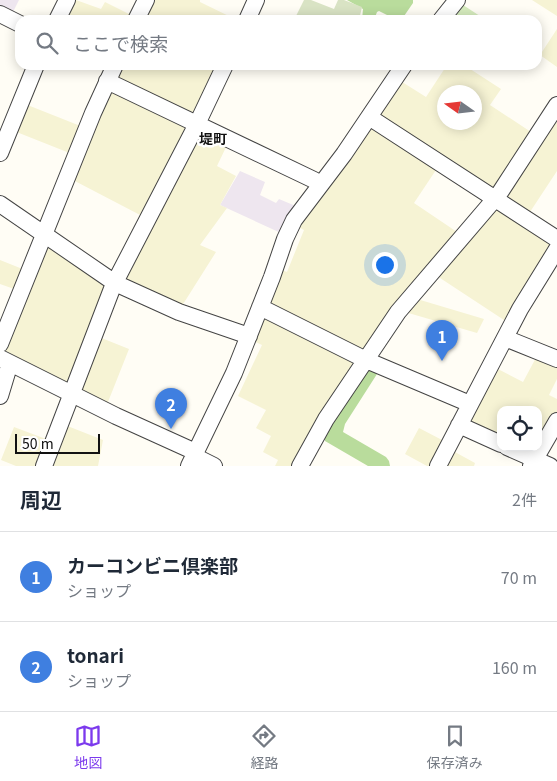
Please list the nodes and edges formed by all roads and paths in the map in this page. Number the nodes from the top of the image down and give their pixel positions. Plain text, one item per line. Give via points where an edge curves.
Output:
1 (67, 0) edge
2 (146, 0) edge
3 (457, 0) edge
4 (0, 14) edge
5 (60, 15) edge
6 (138, 15) edge
7 (445, 15) edge
8 (15, 22) edge
9 (34, 70) edge
10 (112, 70) edge
11 (223, 70) edge
12 (401, 70) edge
13 (107, 81) junction
14 (557, 105) edge
15 (370, 117) junction
16 (197, 124) junction
17 (0, 153) edge
18 (320, 185) junction
19 (495, 199) junction
20 (0, 204) edge
21 (44, 234) junction
22 (557, 239) edge
23 (557, 249) edge
24 (115, 283) junction
25 (260, 307) junction
26 (248, 336) junction
27 (505, 338) junction
28 (0, 344) edge
29 (557, 359) edge
30 (366, 360) junction
31 (5, 361) edge
32 (71, 395) junction
33 (0, 396) edge
34 (470, 404) junction
35 (557, 421) edge
36 (459, 425) junction
37 (497, 442) edge
38 (515, 451) edge
39 (192, 460) edge
40 (539, 464) edge
41 (44, 466) edge
42 (214, 466) edge
43 (300, 466) edge
44 (438, 466) edge

1 - 5 street
2 - 6 street
3 - 7 street
4 - 8 street
9 - 17 street
10 - 13 street
11 - 16 street
12 - 15 street
13 - 16 street
13 - 21 street
14 - 19 street
15 - 18 street
15 - 19 street
16 - 18 street
16 - 24 street
18 - 25 street via 289,229
19 - 22 street
19 - 30 street via 398,312
20 - 21 street
21 - 24 street
21 - 28 street
23 - 27 street
24 - 26 street via 179,312
24 - 32 street
25 - 26 street
25 - 30 street
26 - 39 street via 222,400
27 - 29 street
27 - 34 street
30 - 34 street
30 - 43 street via 326,419
31 - 32 street
31 - 33 street
32 - 39 street via 191,450
32 - 41 street
34 - 36 street
35 - 40 street
36 - 37 street
36 - 44 street
38 - 40 street
39 - 42 street via 198,458

